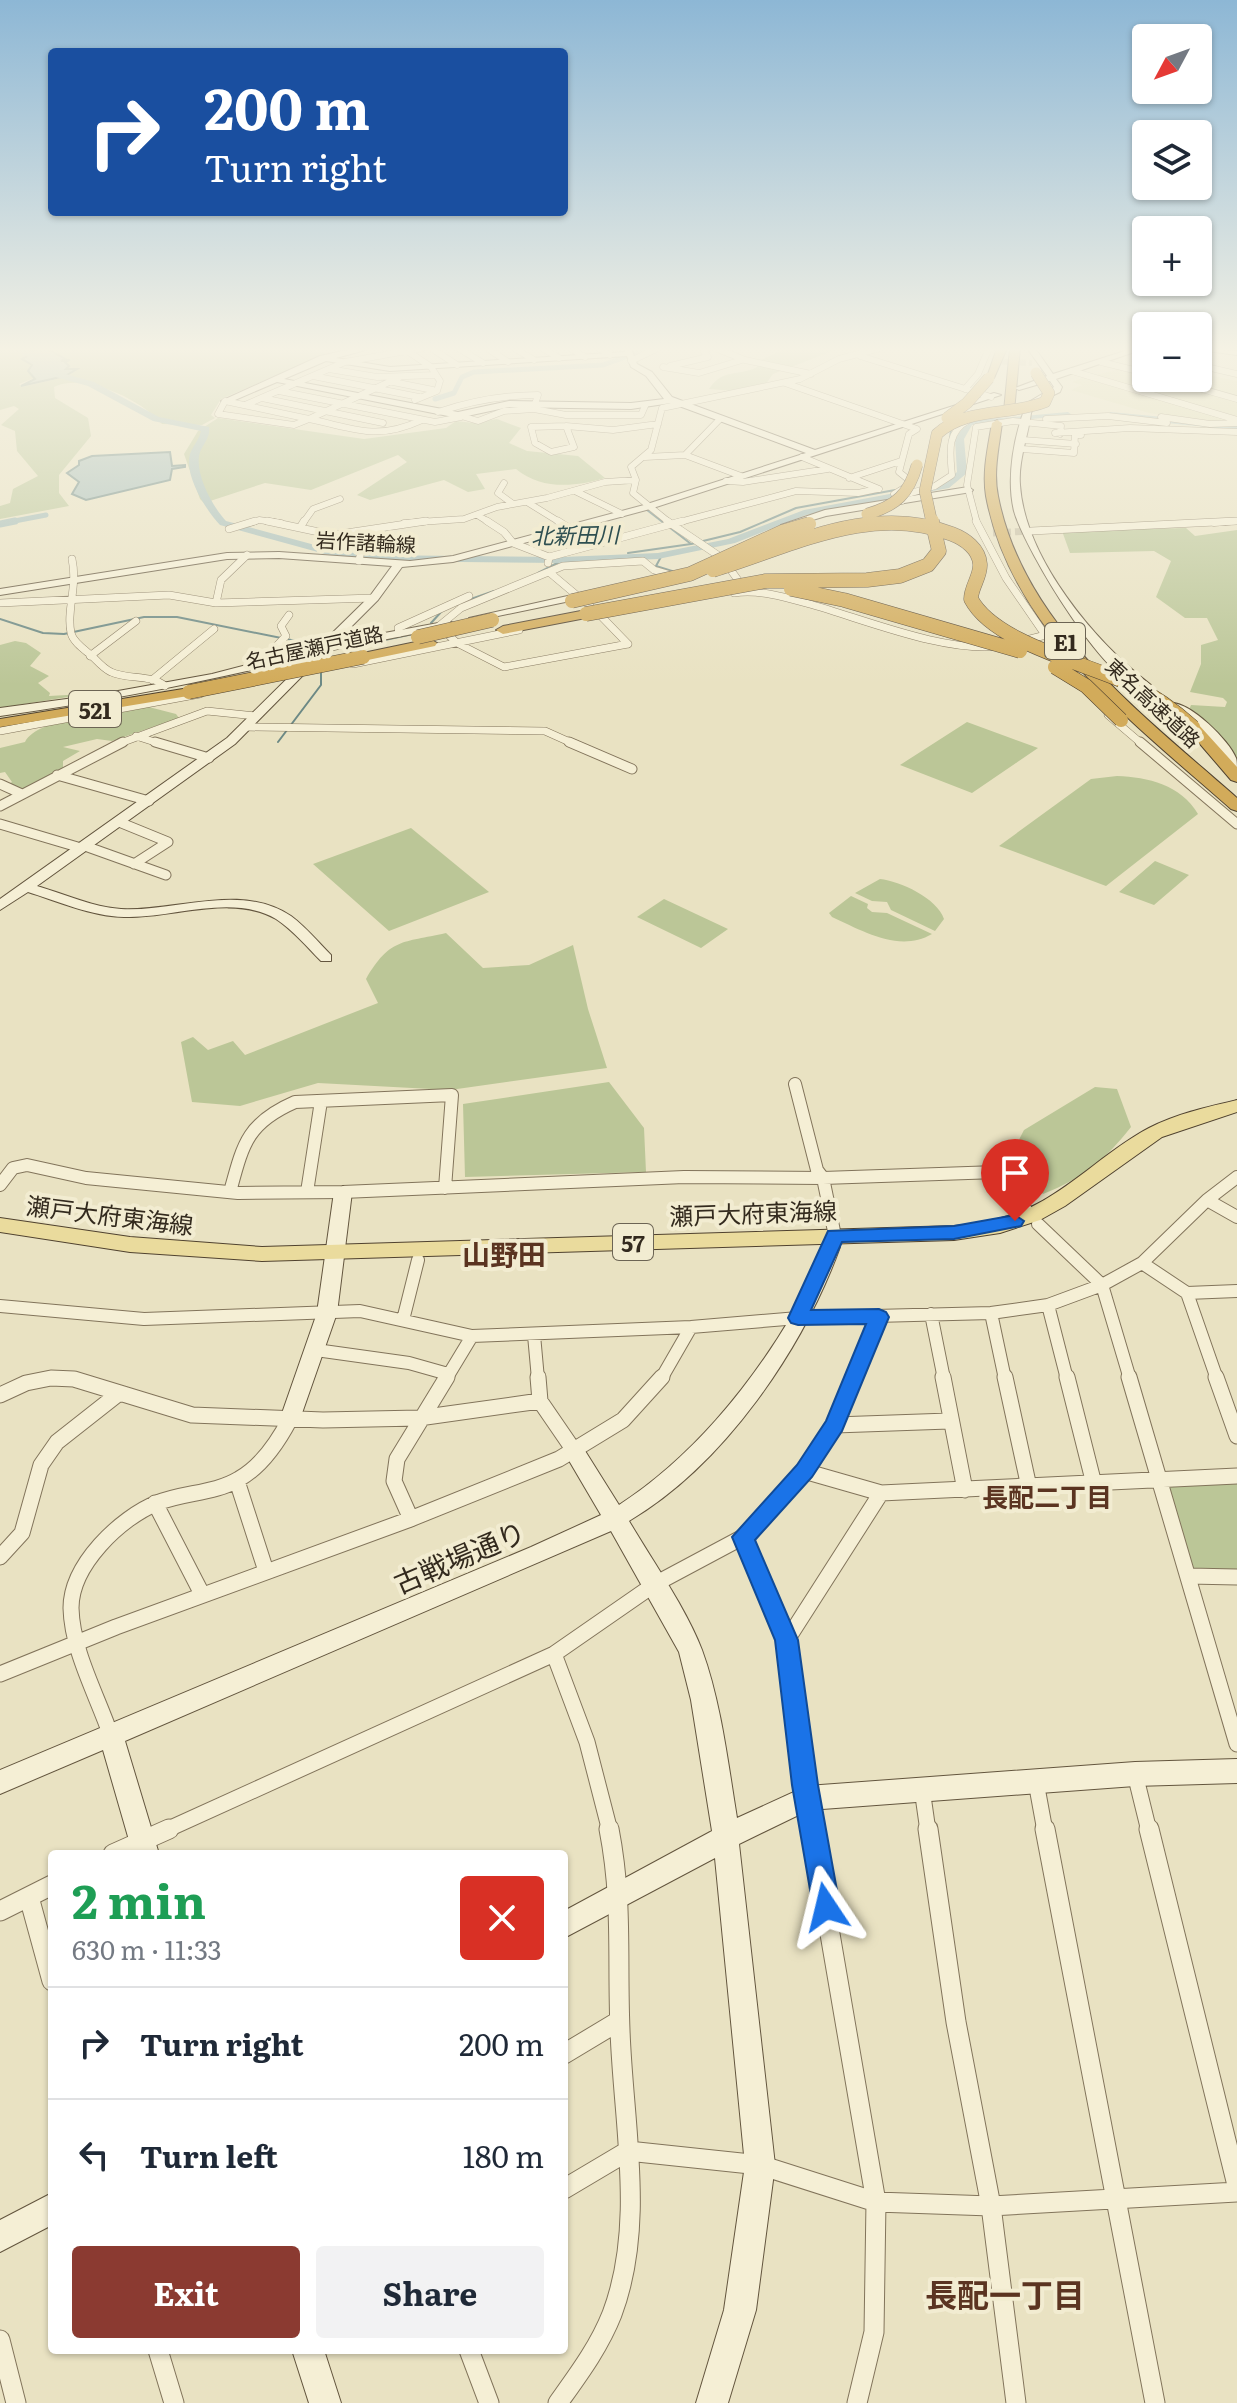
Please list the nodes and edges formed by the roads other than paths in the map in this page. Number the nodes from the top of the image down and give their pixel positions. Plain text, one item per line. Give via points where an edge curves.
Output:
1 (641, 460) edge
2 (699, 460) edge
3 (792, 460) edge
4 (809, 460) edge
5 (919, 460) edge
6 (931, 460) edge
7 (949, 460) edge
8 (968, 460) edge
9 (991, 460) edge
10 (1002, 460) edge
11 (1018, 460) edge
12 (901, 461) joint
13 (828, 469) junction
14 (741, 476) junction
15 (849, 478) junction
16 (636, 480) junction
17 (726, 481) junction
18 (504, 483) dead end
19 (877, 489) junction
20 (968, 490) junction
21 (575, 491) junction
22 (897, 497) junction
23 (340, 499) dead end
24 (527, 502) junction
25 (513, 504) junction
26 (647, 507) junction
27 (622, 514) junction
28 (479, 516) junction
29 (1237, 521) edge
30 (672, 525) junction
31 (301, 526) junction
32 (233, 528) dead end
33 (569, 528) junction
34 (365, 531) junction
35 (1031, 531) tunnel mouth
36 (993, 533) tunnel mouth
37 (984, 534) junction
38 (513, 543) junction
39 (247, 555) junction
40 (360, 558) junction
41 (722, 558) junction
42 (72, 559) dead end
43 (549, 559) junction
44 (399, 564) junction
45 (549, 572) junction
46 (671, 575) junction
47 (76, 579) junction
48 (632, 589) junction
49 (746, 591) junction
50 (0, 592) edge
51 (374, 598) junction
52 (575, 599) junction
53 (73, 600) junction
54 (0, 603) edge
55 (216, 603) junction
56 (635, 605) junction
57 (592, 614) junction
58 (289, 615) dead end
59 (136, 621) dead end
60 (498, 625) junction
61 (439, 626) junction
62 (214, 629) dead end
63 (399, 633) junction
64 (1042, 636) junction
65 (457, 643) junction
66 (325, 648) junction
67 (90, 656) junction
68 (271, 663) junction
69 (152, 680) junction
70 (294, 680) junction
71 (165, 686) junction
72 (256, 716) junction
73 (0, 718) edge
74 (245, 727) junction
75 (0, 731) edge
76 (136, 736) junction
77 (209, 758) junction
78 (1237, 767) edge
79 (632, 769) dead end
80 (57, 775) junction
81 (1237, 777) edge
82 (0, 784) edge
83 (1237, 790) edge
84 (22, 794) junction
85 (149, 801) junction
86 (0, 806) edge
87 (1237, 806) edge
88 (1237, 817) edge
89 (119, 822) junction
90 (0, 824) edge
91 (1237, 824) edge
92 (83, 847) junction
93 (134, 864) junction
94 (166, 875) dead end
95 (26, 887) junction
96 (3, 901) edge
97 (326, 958) dead end
98 (795, 1084) dead end
99 (321, 1101) junction
100 (1237, 1106) edge
101 (1237, 1117) edge
102 (1237, 1177) edge
103 (823, 1178) junction
104 (0, 1185) edge
105 (445, 1188) junction
106 (230, 1192) junction
107 (307, 1192) junction
108 (343, 1192) junction
109 (1207, 1200) junction
110 (1237, 1217) edge
111 (1034, 1220) junction
112 (0, 1225) edge
113 (0, 1235) edge
114 (833, 1241) junction
115 (333, 1258) junction
116 (418, 1260) junction
117 (1142, 1263) junction
118 (1102, 1285) junction
119 (1237, 1291) edge
120 (1187, 1293) junction
121 (1048, 1305) junction
122 (0, 1306) edge
123 (327, 1313) junction
124 (991, 1313) junction
125 (931, 1314) junction
126 (879, 1317) junction
127 (798, 1318) junction
128 (403, 1320) junction
129 (691, 1327) junction
130 (534, 1335) junction
131 (472, 1336) junction
132 (316, 1350) junction
133 (448, 1374) junction
134 (118, 1394) junction
135 (0, 1395) edge
136 (540, 1401) junction
137 (420, 1418) junction
138 (290, 1419) junction
139 (949, 1421) junction
140 (835, 1425) junction
141 (1237, 1436) edge
142 (575, 1452) junction
143 (804, 1471) junction
144 (1237, 1476) edge
145 (237, 1481) junction
146 (1159, 1481) junction
147 (1094, 1484) junction
148 (1029, 1487) junction
149 (965, 1490) junction
150 (881, 1493) junction
151 (155, 1503) junction
152 (615, 1517) junction
153 (411, 1519) junction
154 (743, 1537) junction
155 (0, 1557) edge
156 (266, 1571) junction
157 (1189, 1576) junction
158 (1237, 1577) edge
159 (655, 1584) junction
160 (202, 1594) junction
161 (787, 1640) junction
162 (77, 1641) junction
163 (554, 1654) junction
164 (0, 1674) edge
165 (111, 1736) junction
166 (1237, 1744) edge
167 (1237, 1771) edge
168 (1135, 1774) junction
169 (0, 1782) edge
170 (1036, 1782) junction
171 (922, 1789) junction
172 (807, 1798) junction
173 (725, 1840) junction
174 (143, 1847) edge
175 (48, 1887) edge
176 (619, 1894) junction
177 (29, 1897) junction
178 (0, 1911) edge
179 (568, 1923) edge
180 (48, 1966) edge
181 (619, 2021) junction
182 (568, 2052) edge
183 (628, 2151) junction
184 (760, 2165) junction
185 (1237, 2185) edge
186 (568, 2187) edge
187 (1237, 2192) edge
188 (1116, 2199) junction
189 (876, 2202) junction
190 (991, 2206) junction
191 (48, 2210) edge
192 (0, 2237) edge
193 (0, 2340) edge
194 (159, 2354) edge
195 (309, 2354) edge
196 (471, 2354) edge
197 (16, 2403) edge
198 (174, 2403) edge
199 (325, 2403) edge
200 (489, 2403) edge
201 (558, 2403) edge
202 (712, 2403) edge
203 (857, 2403) edge
204 (1016, 2403) edge
205 (1155, 2403) edge

1 - 16 street via 631,467
2 - 14 street
3 - 14 street, 岩作諸輪線
4 - 13 street
5 - 48 highway, bridge via 910,491 893,507 797,526 706,568
6 - 56 highway, bridge via 925,491 939,551 925,567 879,579 764,581
7 - 22 street via 952,475
8 - 20 street
9 - 87 highway, 東名高速道路 / E1 via 995,511 1013,561 1038,605 1119,699
10 - 83 highway, 東名高速道路 / E1 via 1016,540 1073,633 1119,684
11 - 78 street via 1017,505 1025,532 1051,577 1113,660 1205,726
12 - 15 street
12 - 22 street via 899,472 909,485
13 - 15 street
13 - 17 street
14 - 17 street, 岩作諸輪線
15 - 19 street
16 - 21 street
16 - 26 street via 633,493
17 - 26 street, 岩作諸輪線
18 - 25 street via 498,493
19 - 22 street
19 - 30 street via 862,494 800,491
20 - 22 street
20 - 37 street
21 - 24 street
21 - 27 street
22 - 41 street via 801,519
23 - 31 street via 313,509
24 - 25 street
24 - 33 street
25 - 28 street
26 - 27 street, 岩作諸輪線
26 - 30 street
27 - 33 street, 岩作諸輪線
28 - 34 street
28 - 38 street
29 - 35 street
30 - 41 street
30 - 43 street
31 - 32 street via 257,520
31 - 34 street via 333,535
33 - 38 street, 岩作諸輪線
34 - 40 street
36 - 37 street
37 - 64 street
38 - 43 street
38 - 44 street, 岩作諸輪線 via 453,559
39 - 40 street, 岩作諸輪線
39 - 47 street, 岩作諸輪線
39 - 55 street via 222,577
40 - 44 street, 岩作諸輪線
41 - 46 street
41 - 49 street
42 - 47 street
43 - 63 street via 508,582 429,612 398,628
44 - 51 street
45 - 46 street via 569,565 643,561
45 - 52 street
45 - 61 street via 461,608
46 - 52 street
47 - 50 street, 岩作諸輪線
47 - 53 street
48 - 52 highway, 名古屋瀬戸道路, bridge
48 - 81 highway, bridge via 731,565 847,524 929,527 959,537 978,555 969,597 983,617 1155,697 1179,713
49 - 57 street
49 - 64 street via 955,645 997,647
51 - 55 street
51 - 66 street
52 - 57 street
52 - 60 highway, 名古屋瀬戸道路 / 521
52 - 61 street
53 - 54 street
53 - 55 street via 169,595
53 - 67 street via 71,635
56 - 57 highway, 名古屋瀬戸道路 / 521, bridge
56 - 88 highway, bridge via 740,588 790,589 1006,646 1086,686
57 - 60 highway, 名古屋瀬戸道路 / 521
57 - 65 street
57 - 65 street via 628,644 510,667
58 - 68 street via 281,626 284,638 265,658
59 - 67 street
60 - 73 highway, 名古屋瀬戸道路 / 521, bridge via 188,690
61 - 63 street
61 - 65 street
62 - 69 street
63 - 66 street
64 - 91 street via 1106,713
65 - 70 street
66 - 68 street
66 - 70 street
67 - 69 street via 113,674
68 - 71 street
69 - 71 street
70 - 72 street
70 - 75 street
71 - 73 street
72 - 74 street
72 - 76 street via 207,711
74 - 77 street
74 - 79 street via 545,731
76 - 77 street
76 - 80 street
77 - 85 street
80 - 84 street
80 - 85 street
82 - 84 street
84 - 86 street
85 - 89 street
89 - 92 street
89 - 93 street via 168,842
90 - 92 street
92 - 93 street
92 - 95 street
93 - 94 street
95 - 96 street
95 - 97 street via 123,913 250,906 290,923
98 - 103 street
99 - 105 street via 452,1095
99 - 106 street via 275,1109 247,1132
99 - 107 street
100 - 111 main road, 瀬戸大府東海線 / 57 via 1155,1133
101 - 111 main road, 瀬戸大府東海線 / 57 via 1158,1143 1065,1211
102 - 109 street
103 - 105 street via 684,1177
103 - 111 street via 997,1172
103 - 114 street
104 - 106 street via 13,1168 27,1165 86,1178
105 - 108 street
106 - 107 street
107 - 108 street
108 - 115 street
109 - 110 street
109 - 117 street
111 - 114 main road, 瀬戸大府東海線 / 57 via 993,1237 957,1243
111 - 118 street
112 - 115 main road, 瀬戸大府東海線 / 57 via 174,1251
113 - 115 main road, 瀬戸大府東海線 / 57 via 191,1262 271,1264
114 - 115 main road, 瀬戸大府東海線 / 57
114 - 116 main road, 瀬戸大府東海線 / 57
114 - 127 street, 古戦場通り
115 - 116 main road, 瀬戸大府東海線 / 57
115 - 123 street
116 - 128 street
117 - 118 street
117 - 120 street
118 - 121 street
118 - 146 street
119 - 120 street
120 - 141 street
121 - 124 street
121 - 147 street
122 - 123 street via 144,1319
123 - 128 street via 360,1311
123 - 132 street
124 - 125 street
124 - 148 street
125 - 126 street
125 - 139 street
126 - 127 street
126 - 140 street
127 - 129 street
127 - 152 street, 古戦場通り via 747,1396 708,1443 652,1494
128 - 131 street
129 - 130 street
129 - 142 street via 670,1368 641,1404
130 - 131 street
130 - 136 street
131 - 133 street
132 - 133 street
132 - 138 street
133 - 137 street
134 - 135 street via 59,1376
134 - 138 street via 194,1416
134 - 155 street via 57,1442 41,1465 22,1533
136 - 137 street
136 - 142 street
137 - 138 street
137 - 153 street via 397,1459 394,1481
138 - 145 street via 277,1444
139 - 140 street
139 - 149 street
140 - 143 street
142 - 152 street
142 - 153 street
143 - 150 street
143 - 154 street
144 - 146 street
145 - 151 street
145 - 156 street
146 - 147 street
146 - 157 street
147 - 148 street
148 - 149 street
149 - 150 street
150 - 161 street
151 - 160 street
151 - 162 street via 107,1539 84,1567 71,1604
152 - 159 street
152 - 165 street, 古戦場通り
153 - 156 street
154 - 159 street
154 - 161 street
156 - 160 street
157 - 158 street
157 - 166 street
159 - 163 street
159 - 173 street via 690,1650
160 - 162 street
161 - 172 street
162 - 164 street
162 - 165 street
163 - 174 street
163 - 176 street via 595,1758
165 - 169 street, 古戦場通り
165 - 174 street
167 - 168 street
168 - 170 street
168 - 185 street
170 - 171 street
170 - 188 street
171 - 172 street
171 - 190 street via 956,2022
172 - 173 street
172 - 189 street
173 - 176 street
173 - 184 street
175 - 177 street
176 - 179 street
176 - 181 street
177 - 178 street
177 - 180 street
181 - 182 street
181 - 183 street
183 - 184 street
183 - 186 street
183 - 201 street via 631,2213 617,2299 596,2349
184 - 189 street
184 - 202 street via 740,2310
187 - 188 street
188 - 190 street
188 - 205 street
189 - 190 street
189 - 203 street via 874,2332
190 - 204 street
191 - 192 street
193 - 197 street
194 - 198 street
195 - 199 street
196 - 200 street

